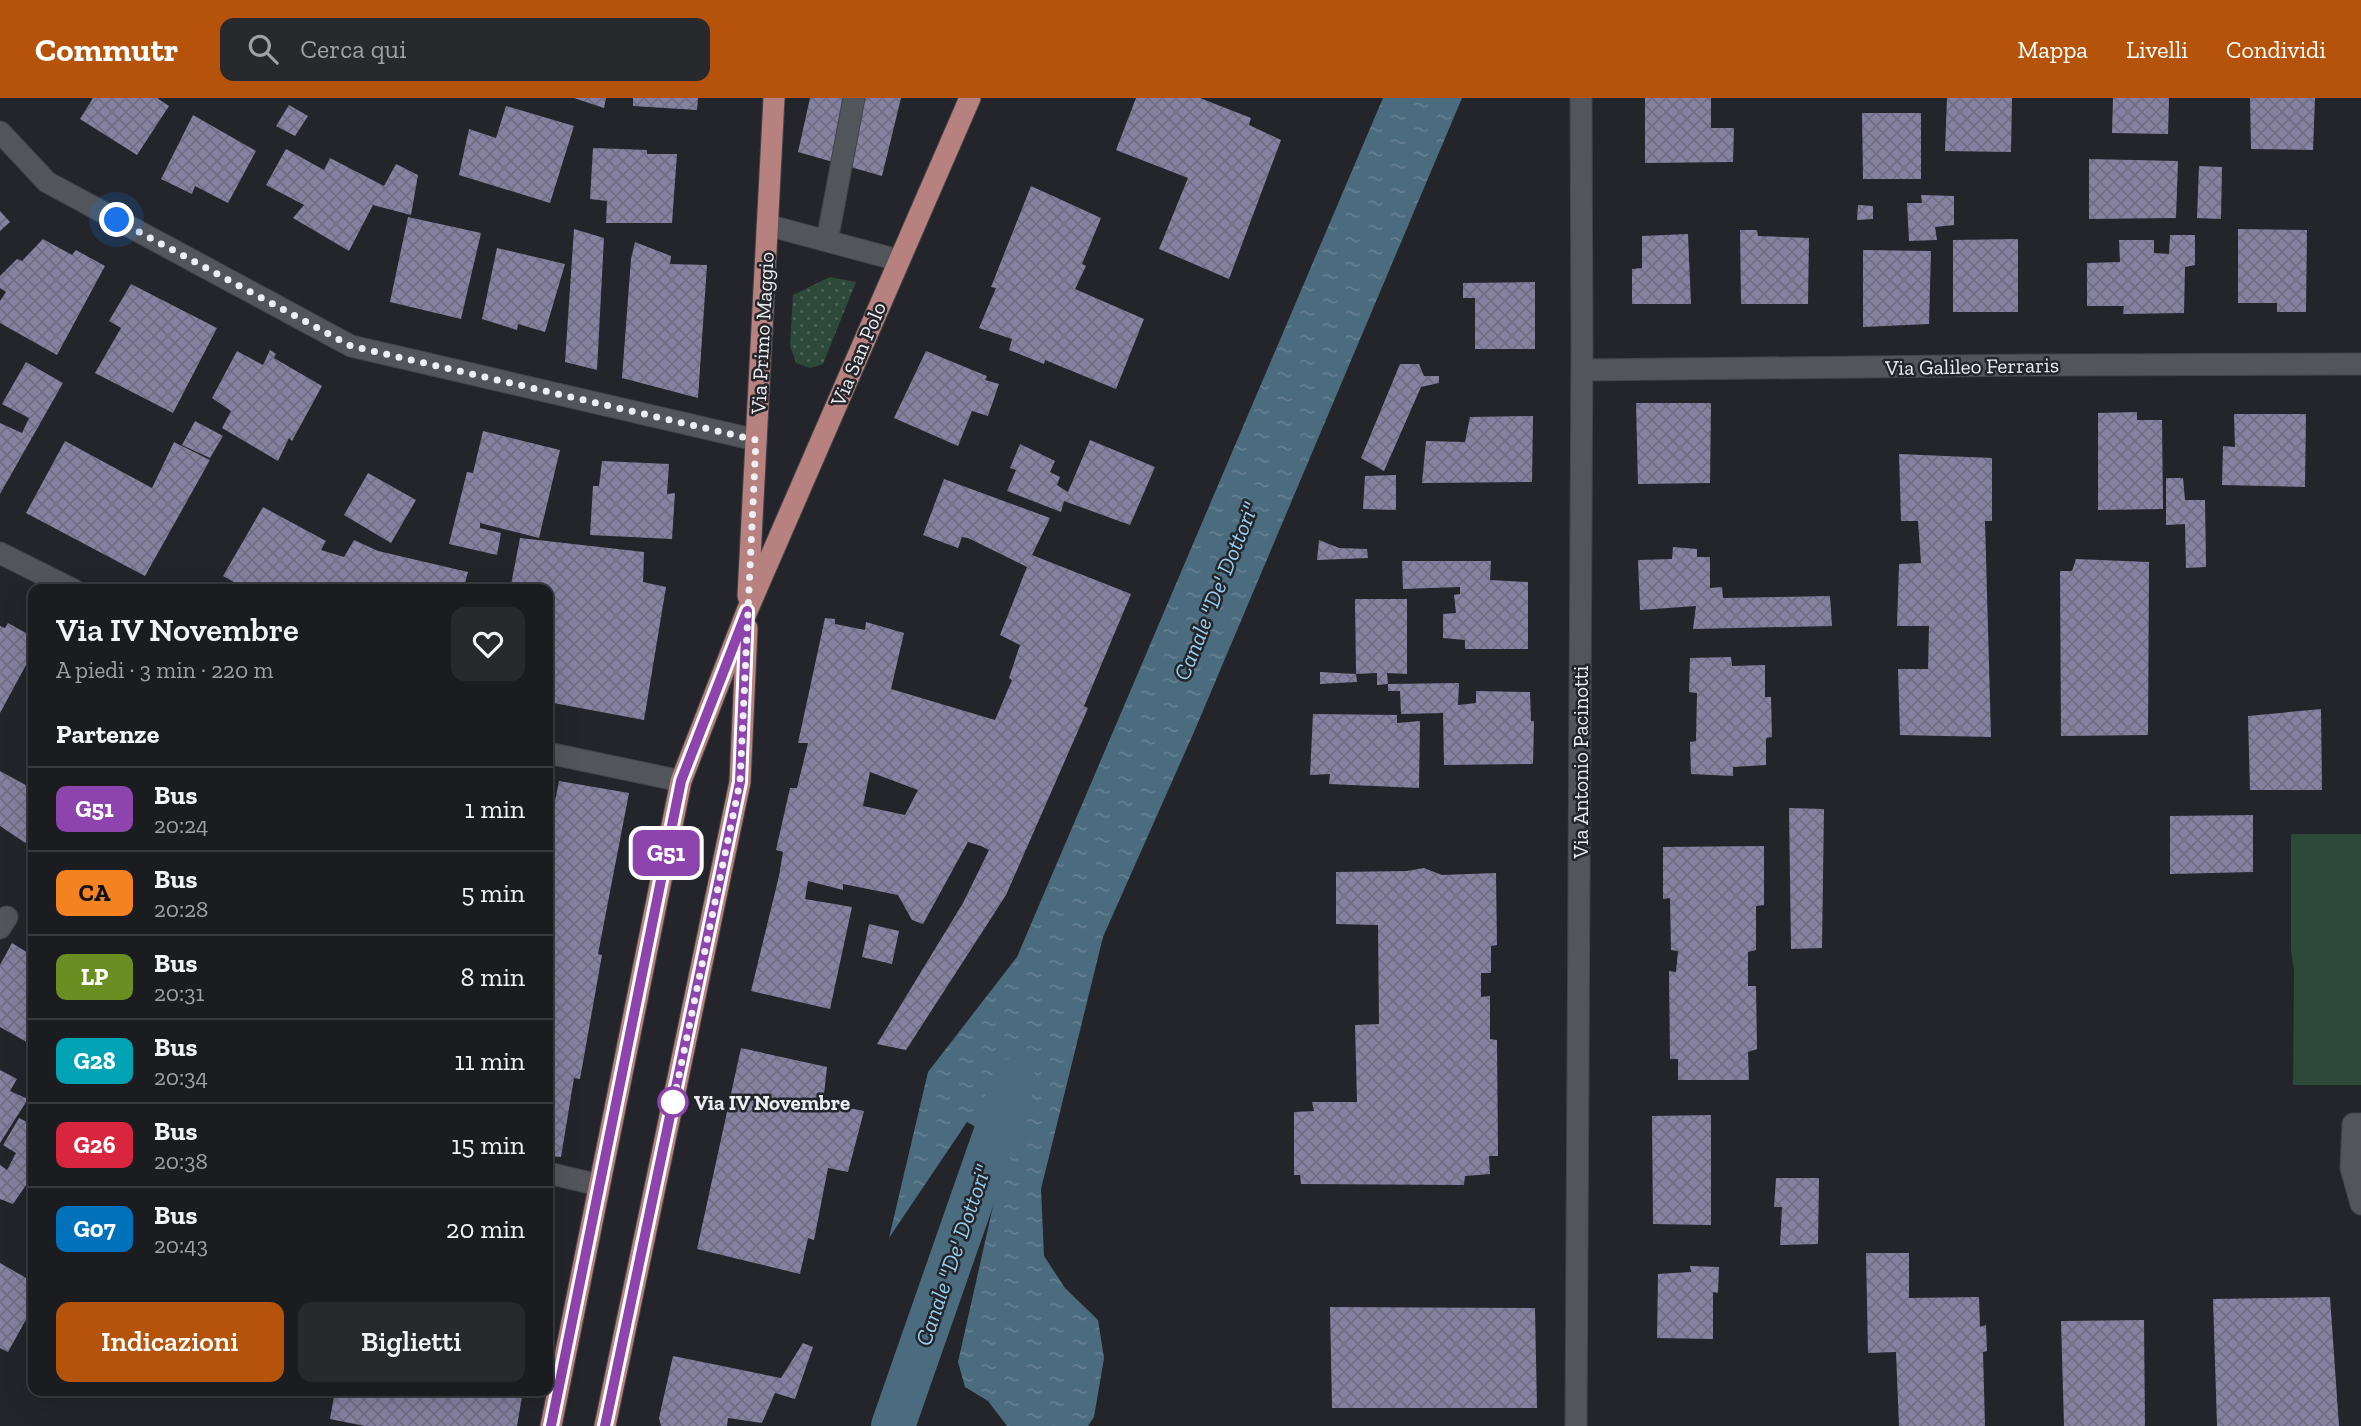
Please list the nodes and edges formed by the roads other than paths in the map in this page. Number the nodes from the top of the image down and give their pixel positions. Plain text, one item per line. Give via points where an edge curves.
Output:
1 (774, 98) edge
2 (854, 98) edge
3 (970, 98) edge
4 (1581, 98) edge
5 (0, 132) edge
6 (767, 225) junction
7 (827, 241) junction
8 (898, 260) junction
9 (2361, 364) edge
10 (1582, 370) junction
11 (756, 440) junction
12 (0, 553) edge
13 (62, 584) edge
14 (747, 611) junction
15 (553, 754) edge
16 (681, 781) junction
17 (2361, 1124) edge
18 (553, 1173) edge
19 (599, 1185) junction
20 (2361, 1204) edge
21 (551, 1426) edge
22 (605, 1426) edge
23 (1576, 1426) edge

1 - 6 main road, Via Primo Maggio
2 - 7 street
3 - 8 main road, Via San Polo
4 - 10 street, Via Antonio Pacinotti
5 - 11 street via 47,183 351,346
6 - 7 street
6 - 11 main road, Via Primo Maggio
7 - 8 street
8 - 14 main road, Via San Polo
9 - 10 street, Via Galileo Ferraris
10 - 23 street, Via Antonio Pacinotti
11 - 14 main road, Via Primo Maggio
12 - 13 street
14 - 16 main road, Via San Polo
14 - 22 main road, Via Primo Maggio via 740,782
15 - 16 street
16 - 19 main road, Via San Polo
17 - 20 street via 2353,1124 2351,1168
18 - 19 street
19 - 21 main road, Via San Polo

